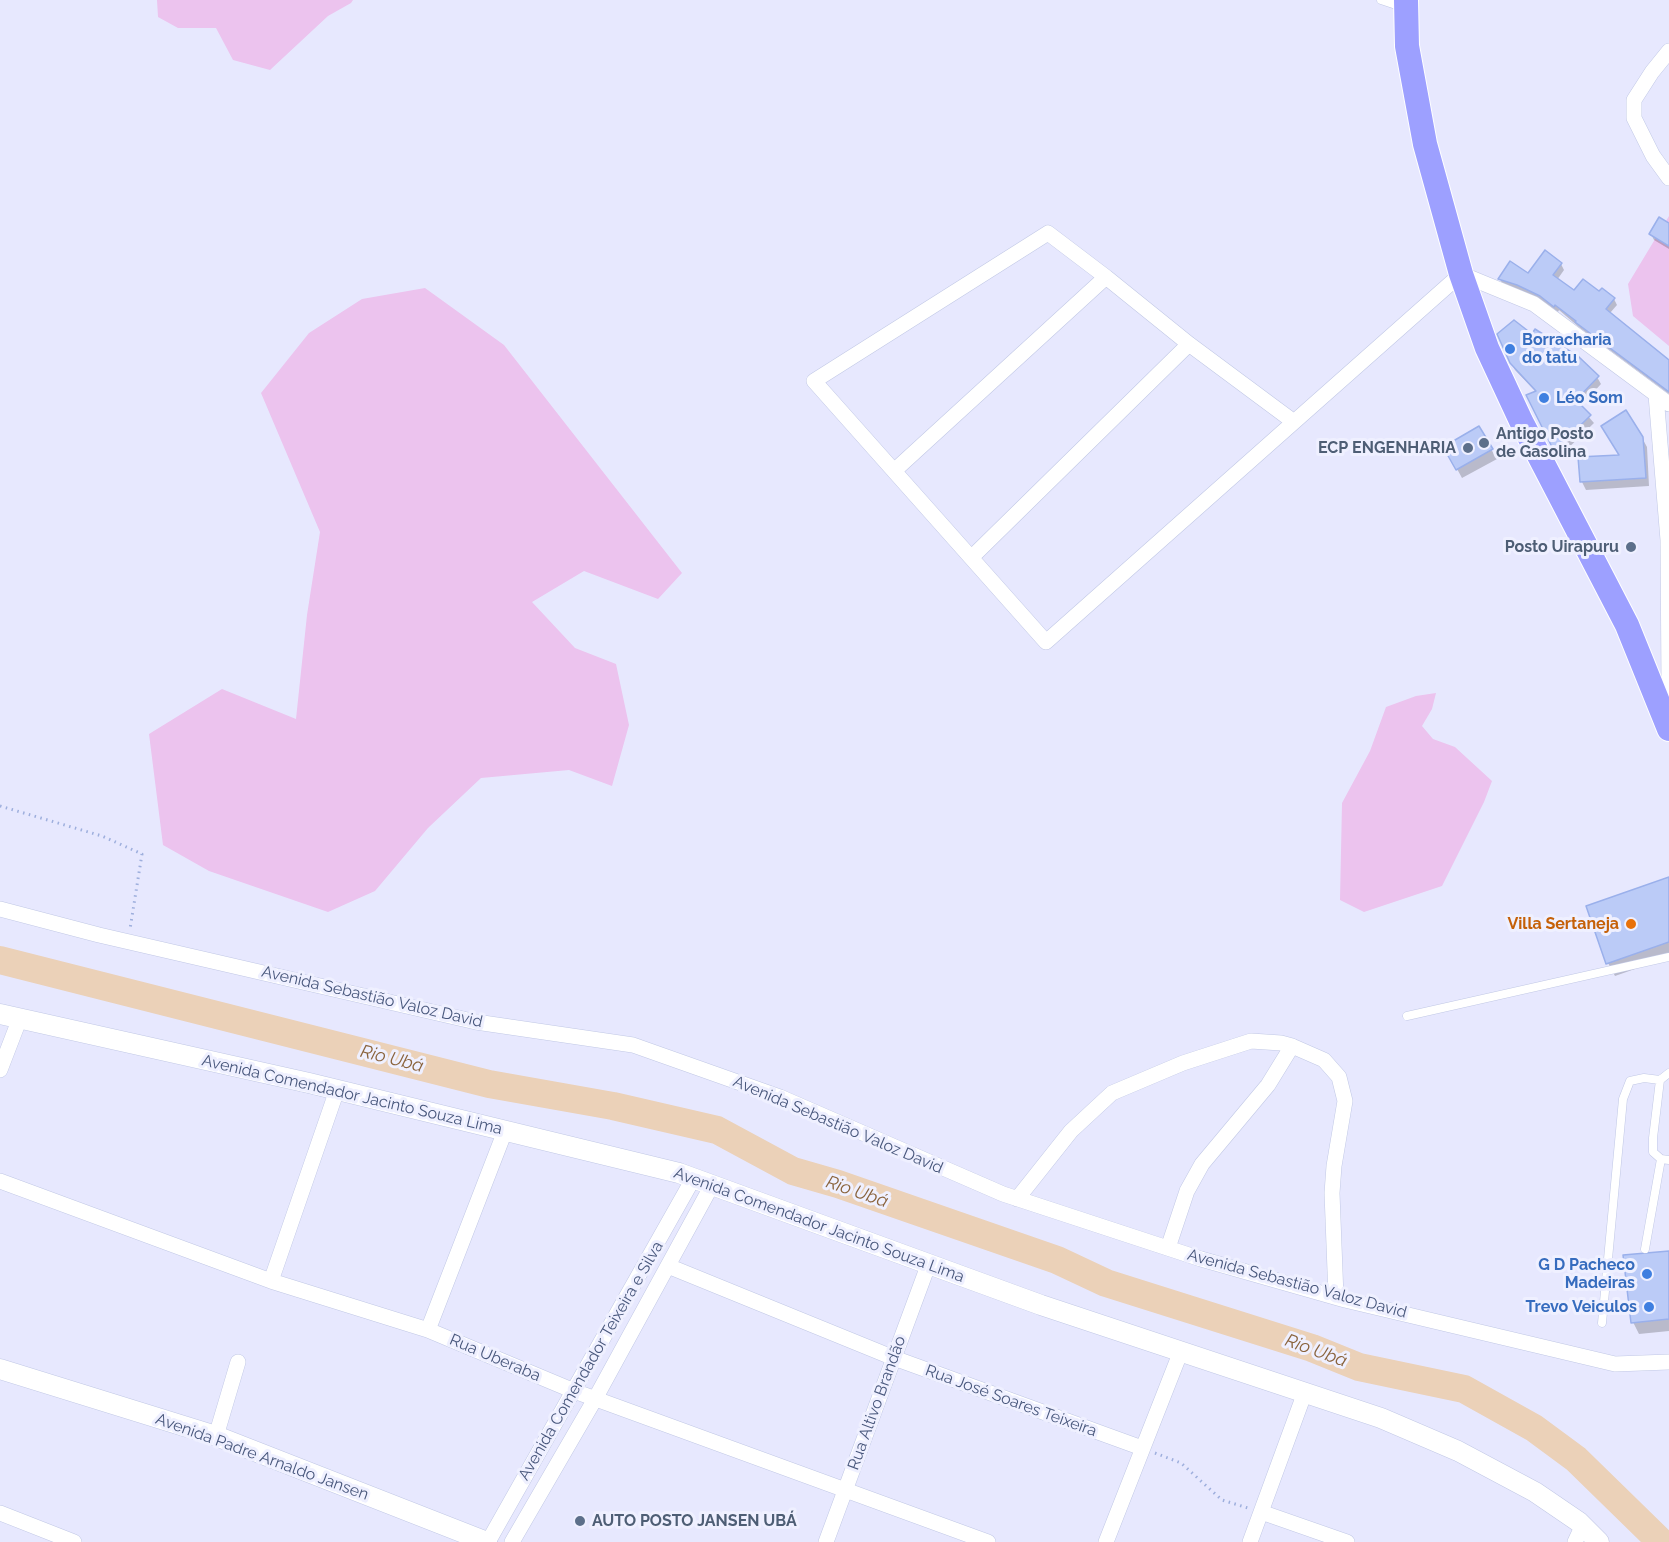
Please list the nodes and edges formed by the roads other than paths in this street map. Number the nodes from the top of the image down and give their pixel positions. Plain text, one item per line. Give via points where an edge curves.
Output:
1 (1381, 0) edge
2 (1406, 4) edge
3 (1669, 51) edge
4 (1669, 178) edge
5 (1461, 274) junction
6 (1106, 277) junction
7 (1189, 344) junction
8 (1663, 400) edge
9 (1294, 422) junction
10 (894, 471) junction
11 (972, 557) junction
12 (1628, 625) junction
13 (1669, 686) edge
14 (1666, 720) edge
15 (0, 909) edge
16 (1669, 957) edge
17 (0, 1014) edge
18 (1407, 1016) dead end
19 (20, 1018) junction
20 (1292, 1046) junction
21 (0, 1070) edge
22 (1669, 1073) edge
23 (1660, 1080) junction
24 (337, 1090) junction
25 (505, 1131) junction
26 (1665, 1160) edge
27 (0, 1180) edge
28 (703, 1182) junction
29 (1017, 1199) junction
30 (1168, 1248) junction
31 (1645, 1249) dead end
32 (929, 1263) junction
33 (668, 1266) junction
34 (271, 1281) junction
35 (1336, 1297) junction
36 (1602, 1323) dead end
37 (428, 1329) junction
38 (1181, 1351) junction
39 (894, 1358) junction
40 (238, 1362) dead end
41 (1669, 1362) edge
42 (0, 1369) edge
43 (574, 1391) junction
44 (1305, 1392) junction
45 (595, 1399) junction
46 (216, 1436) junction
47 (1142, 1449) junction
48 (845, 1490) junction
49 (1261, 1512) junction
50 (0, 1513) edge
51 (1579, 1534) edge
52 (74, 1542) edge
53 (487, 1542) edge
54 (512, 1542) edge
55 (826, 1542) edge
56 (988, 1542) edge
57 (1106, 1542) edge
58 (1250, 1542) edge
59 (1347, 1542) edge
60 (1599, 1542) edge

1 - 2 lane
2 - 5 main road via 1407,46 1425,144
3 - 4 street via 1634,100 1634,118
5 - 8 street via 1534,304
5 - 9 street
5 - 12 main road via 1487,348 1521,421
6 - 7 street
6 - 10 street
6 - 10 street via 1048,234 814,381
7 - 9 street
7 - 11 street
8 - 13 street
9 - 11 street via 1046,642
10 - 11 street
12 - 13 main road
12 - 14 main road
13 - 14 street
15 - 29 street, Avenida Sebastião Valoz David via 476,1022 633,1045 780,1097
16 - 18 lane
17 - 19 street, Avenida Comendador Jacinto Souza Lima
19 - 21 street
19 - 24 street, Avenida Comendador Jacinto Souza Lima
20 - 29 street via 1251,1041 1183,1063 1112,1093 1071,1131
20 - 30 street via 1268,1085 1202,1164 1187,1191
20 - 35 street via 1324,1060 1340,1077 1345,1101 1332,1192
22 - 23 lane
23 - 26 lane via 1653,1152
23 - 36 lane via 1644,1078 1630,1082 1623,1099
24 - 25 street, Avenida Comendador Jacinto Souza Lima
24 - 34 street
25 - 28 street, Avenida Comendador Jacinto Souza Lima
25 - 37 street
26 - 31 lane
27 - 34 street, Rua Uberaba
28 - 32 street, Avenida Comendador Jacinto Souza Lima
28 - 33 street, Avenida Comendador Teixeira e Silva
28 - 43 street, Avenida Comendador Teixeira e Silva
29 - 30 street, Avenida Sebastião Valoz David
30 - 35 street, Avenida Sebastião Valoz David
32 - 38 street, Avenida Comendador Jacinto Souza Lima
32 - 39 street, Rua Altivo Brandão
33 - 39 street, Rua José Soares Teixeira
33 - 45 street, Avenida Comendador Teixeira e Silva
34 - 37 street, Rua Uberaba
35 - 41 street, Avenida Sebastião Valoz David via 1615,1364
37 - 43 street, Rua Uberaba
38 - 44 street, Avenida Comendador Jacinto Souza Lima
38 - 47 street
39 - 47 street, Rua José Soares Teixeira
39 - 48 street, Rua Altivo Brandão
40 - 46 street
42 - 46 street, Avenida Padre Arnaldo Jansen
43 - 45 street, Rua Uberaba
43 - 53 street, Avenida Comendador Teixeira e Silva
44 - 49 street
44 - 51 street, Avenida Comendador Jacinto Souza Lima via 1381,1418 1458,1451 1535,1492
45 - 48 street, Rua Uberaba
45 - 54 street, Avenida Comendador Teixeira e Silva
46 - 53 street, Avenida Padre Arnaldo Jansen
47 - 57 street
48 - 55 street, Rua Altivo Brandão
48 - 56 street, Rua Uberaba
49 - 58 street
49 - 59 street
50 - 52 street
51 - 60 street, Avenida Comendador Jacinto Souza Lima

